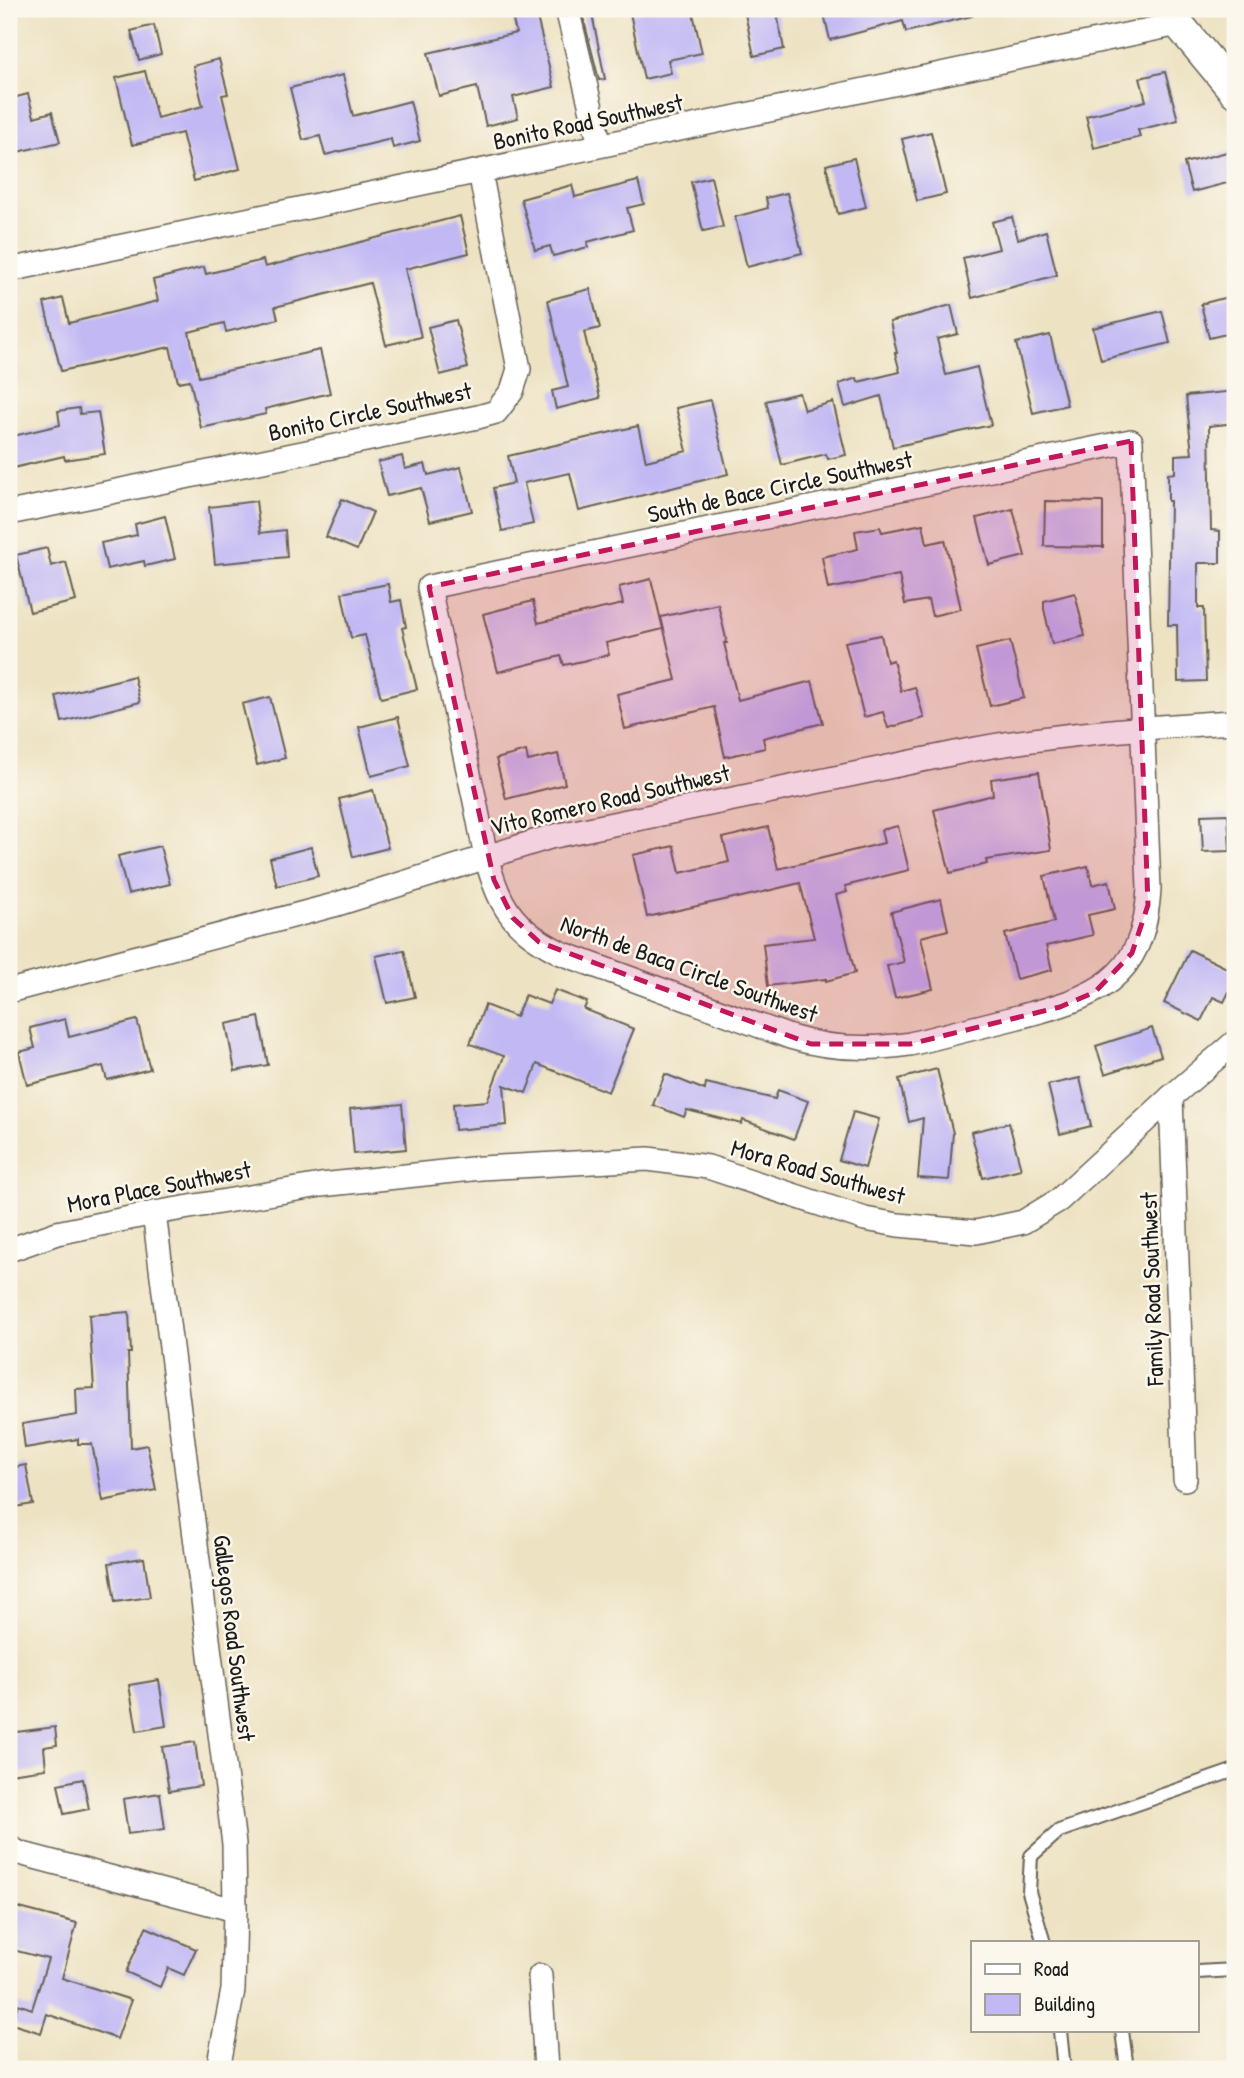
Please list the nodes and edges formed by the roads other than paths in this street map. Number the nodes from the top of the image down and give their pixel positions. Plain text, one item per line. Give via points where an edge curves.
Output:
1 (567, 9) edge
2 (1172, 16) edge
3 (1235, 92) edge
4 (600, 145) junction
5 (480, 172) junction
6 (9, 270) edge
7 (9, 513) edge
8 (1235, 722) edge
9 (1143, 727) junction
10 (487, 855) junction
11 (9, 991) edge
12 (1235, 1042) edge
13 (1171, 1097) junction
14 (321, 1185) joint
15 (154, 1213) junction
16 (9, 1250) edge
17 (1185, 1479) dead end
18 (1235, 1770) edge
19 (9, 1847) edge
20 (235, 1910) junction
21 (1043, 1941) edge
22 (1235, 1970) edge
23 (1198, 1972) edge
24 (540, 1976) dead end
25 (1060, 2032) edge
26 (1122, 2032) edge
27 (218, 2069) edge
28 (546, 2069) edge
29 (1064, 2069) edge
30 (1127, 2069) edge

1 - 4 street
2 - 3 street
2 - 4 street, Bonito Road Southwest
4 - 5 street, Bonito Road Southwest
5 - 6 street, Bonito Road Southwest
5 - 7 street, Bonito Circle Southwest via 519,369 512,391 496,412
8 - 9 street, Vito Romero Road Southwest
9 - 10 street, Vito Romero Road Southwest via 970,750 550,837
9 - 10 street, North de Baca Circle Southwest via 1148,905 1141,936 1123,968 1095,992 1060,1007 910,1044 848,1048 811,1044 561,953 539,942 513,918
9 - 10 street, South de Bace Circle Southwest via 1131,441 429,587
10 - 11 street, Vito Romero Road Southwest via 334,905
12 - 13 street, Mora Road Southwest
13 - 14 street, Mora Road Southwest via 1059,1200 1023,1222 976,1232 865,1219 708,1167 648,1159 481,1168
13 - 17 street, Family Road Southwest
14 - 15 street, Mora Place Southwest
15 - 16 street, Mora Place Southwest via 57,1233
15 - 20 street, Gallegos Road Southwest via 234,1844
18 - 21 lane via 1059,1831 1031,1856 1029,1892
19 - 20 street
20 - 27 street, Gallegos Road Southwest via 233,1990
22 - 23 lane
24 - 28 street
25 - 29 lane
26 - 30 lane

